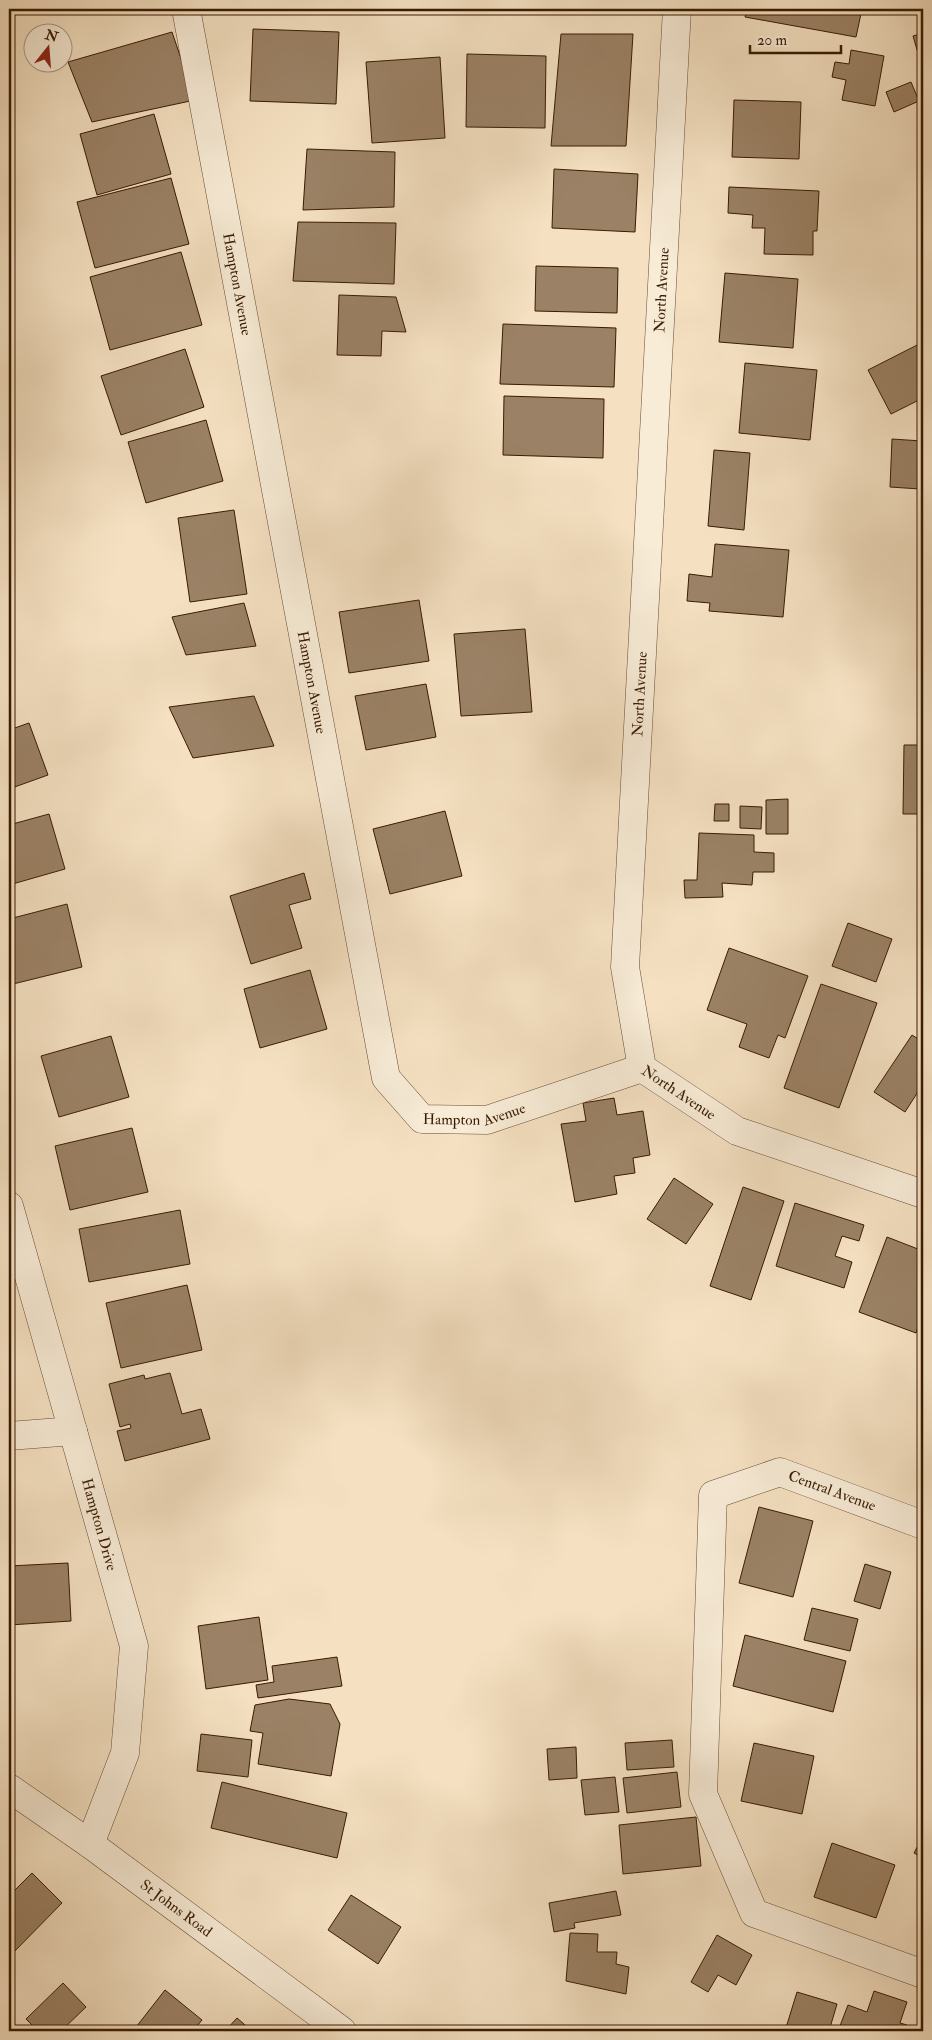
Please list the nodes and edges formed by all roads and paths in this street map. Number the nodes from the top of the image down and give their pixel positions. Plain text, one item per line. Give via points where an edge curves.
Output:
1 (186, 9) edge
2 (677, 9) edge
3 (642, 1068) junction
4 (923, 1194) edge
5 (9, 1206) edge
6 (73, 1431) junction
7 (9, 1436) edge
8 (923, 1525) edge
9 (9, 1788) edge
10 (90, 1844) junction
11 (923, 1974) edge
12 (342, 2031) edge

1 - 3 street, Hampton Avenue via 386,1078 422,1119 487,1120
2 - 3 street, North Avenue via 625,967
3 - 4 street, North Avenue via 737,1132
5 - 6 street, Hampton Drive
6 - 7 street
6 - 10 street, Hampton Drive via 134,1646 125,1754
8 - 11 street, Central Avenue via 780,1472 713,1495 702,1794 754,1913
9 - 10 street, St Johns Road
10 - 12 street, St Johns Road

